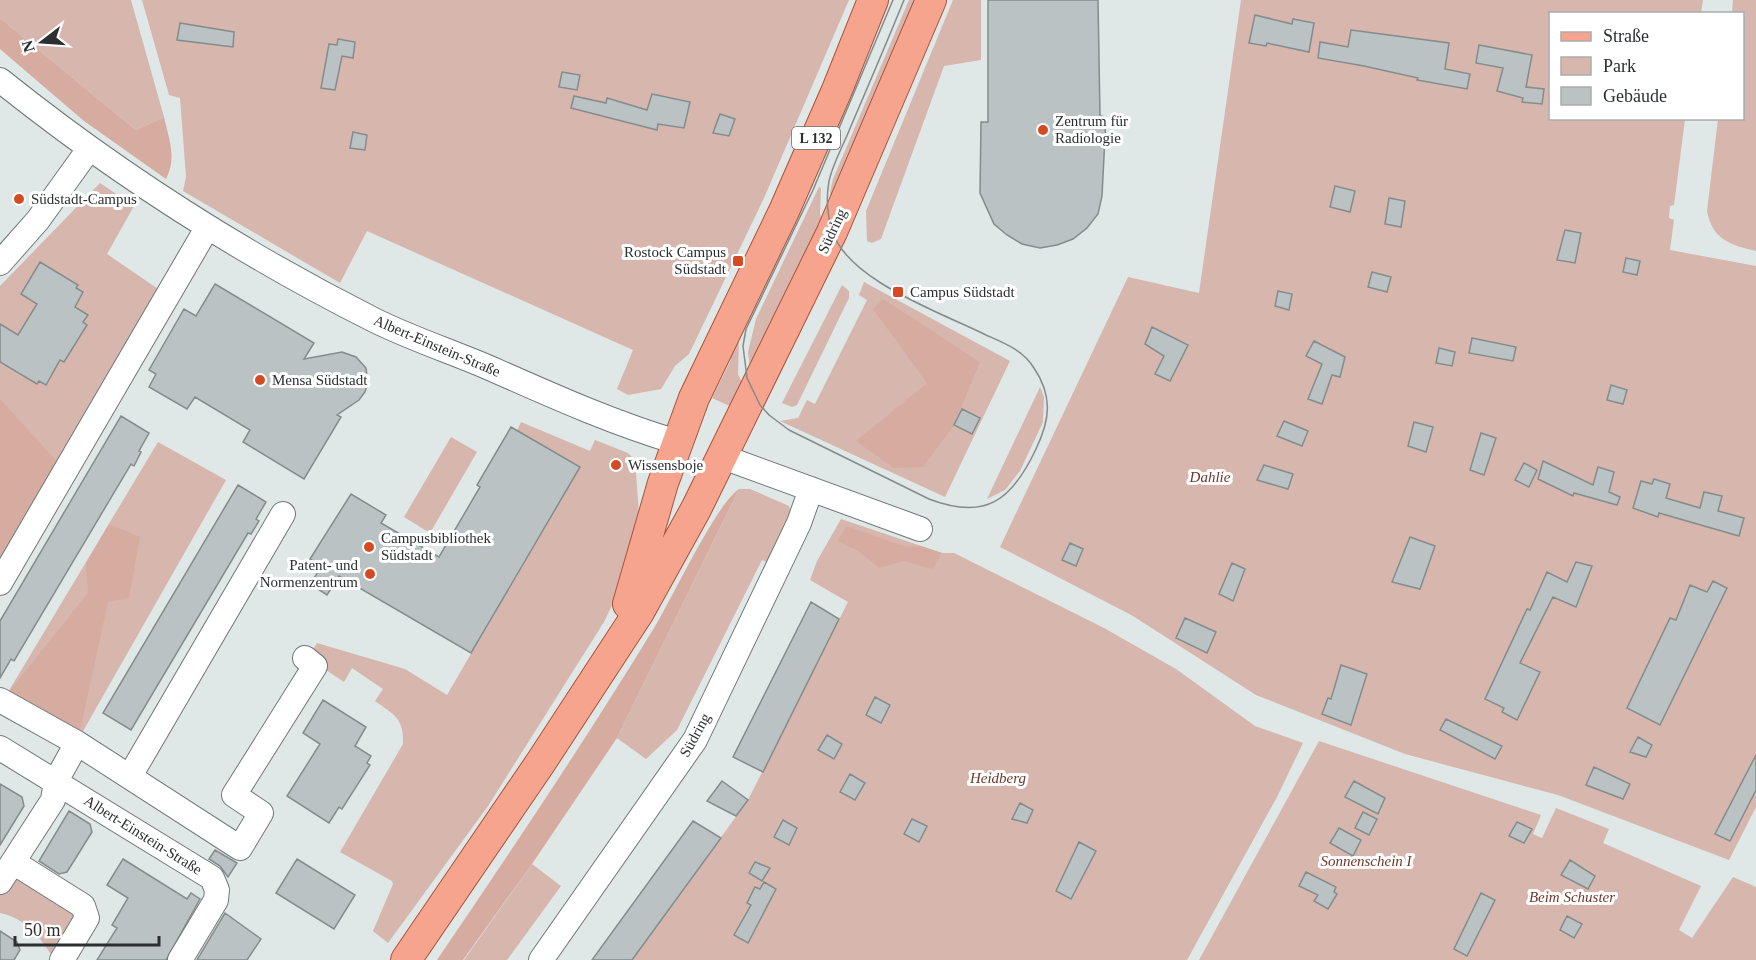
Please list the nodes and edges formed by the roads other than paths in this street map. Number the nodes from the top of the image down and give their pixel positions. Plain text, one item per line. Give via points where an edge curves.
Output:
1 (873, 0) edge
2 (931, 0) edge
3 (0, 80) edge
4 (89, 149) junction
5 (207, 228) junction
6 (0, 263) edge
7 (677, 442) junction
8 (723, 457) junction
9 (811, 489) junction
10 (283, 514) dead end
11 (920, 529) dead end
12 (0, 583) edge
13 (612, 650) junction
14 (304, 658) dead end
15 (0, 700) edge
16 (77, 743) junction
17 (0, 748) edge
18 (130, 776) junction
19 (56, 782) junction
20 (6, 872) edge
21 (62, 960) edge
22 (180, 960) edge
23 (406, 960) edge
24 (541, 960) edge

1 - 7 main road, Südring / L 132 via 808,156 700,384
2 - 8 main road, Südring / L 132 via 837,222
3 - 4 street, Albert-Einstein-Straße
4 - 5 street, Albert-Einstein-Straße
4 - 6 street via 38,220
5 - 7 street, Albert-Einstein-Straße via 375,320 541,391
5 - 12 street
7 - 8 main road
7 - 13 main road, Südring / L 132
8 - 9 street
8 - 13 main road, Südring / L 132 via 639,612
9 - 11 street
9 - 24 street, Südring via 799,524 695,740
10 - 18 street
13 - 23 main road, Südring / L 132
14 - 18 street via 315,666 234,795 261,813 240,848
15 - 16 street
16 - 18 street
16 - 19 street
17 - 19 street, Albert-Einstein-Straße
19 - 20 street via 53,800
19 - 22 street, Albert-Einstein-Straße via 212,878 216,900
20 - 21 street via 82,906 87,918

